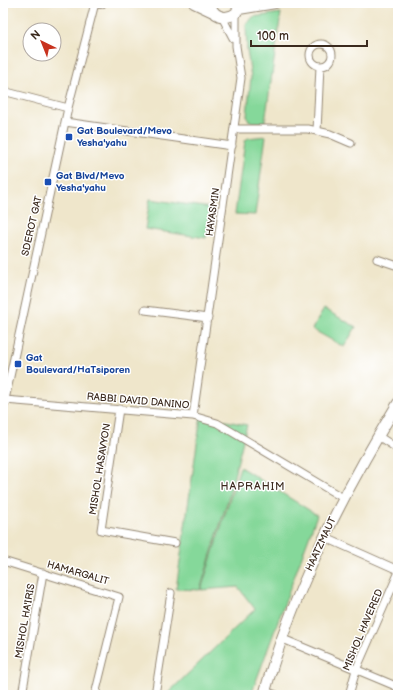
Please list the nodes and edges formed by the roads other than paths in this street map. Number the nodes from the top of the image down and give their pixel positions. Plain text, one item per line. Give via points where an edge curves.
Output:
1 (95, 3) edge
2 (101, 3) edge
3 (194, 3) edge
4 (275, 3) edge
5 (238, 9) edge
6 (215, 11) edge
7 (236, 46) junction
8 (320, 66) dead end
9 (3, 91) edge
10 (68, 108) junction
11 (65, 122) junction
12 (234, 128) junction
13 (317, 131) junction
14 (351, 143) dead end
15 (232, 146) junction
16 (377, 259) dead end
17 (398, 266) edge
18 (145, 310) dead end
19 (208, 318) junction
20 (5, 400) junction
21 (398, 403) edge
22 (3, 409) edge
23 (119, 409) junction
24 (193, 416) junction
25 (378, 436) junction
26 (398, 448) edge
27 (342, 498) junction
28 (324, 536) junction
29 (174, 543) dead end
30 (3, 561) edge
31 (398, 570) edge
32 (43, 574) junction
33 (398, 574) edge
34 (171, 593) dead end
35 (282, 639) junction
36 (356, 670) junction
37 (398, 687) edge
38 (264, 693) edge
39 (22, 695) edge
40 (95, 695) edge
41 (155, 695) edge
42 (276, 695) edge
43 (348, 695) edge

1 - 2 street
1 - 10 street, SDEROT GAT
3 - 6 street
4 - 5 street
5 - 6 street via 232,16
5 - 7 street, HAYASMIN
6 - 7 street, HAYASMIN via 229,27
7 - 12 street, HAYASMIN via 241,78
8 - 13 street
9 - 10 street
10 - 11 street, SDEROT GAT
11 - 15 street
11 - 20 street, SDEROT GAT
12 - 13 street via 287,127
12 - 15 street, HAYASMIN
13 - 14 street
15 - 19 street, HAYASMIN
16 - 17 street
18 - 19 street
19 - 24 street, HAYASMIN
20 - 22 street, SDEROT GAT
20 - 23 street, RABBI DAVID DANINO
21 - 25 street, HAATZMAUT
23 - 24 street, RABBI DAVID DANINO
23 - 29 street, MISHOL HASAVYON via 101,530
24 - 27 street, RABBI DAVID DANINO via 217,423
25 - 26 street
25 - 27 street, HAATZMAUT
27 - 28 street, HAATZMAUT
28 - 31 street
28 - 35 street, HAATZMAUT
30 - 32 street, HAMARGALIT
32 - 39 street, MISHOL HA'IRIS
32 - 40 street, HAMARGALIT via 119,597
33 - 36 street, MISHOL HAVERED
34 - 41 street
35 - 36 street
35 - 38 street, HAATZMAUT
36 - 37 street
36 - 43 street, MISHOL HAVERED
38 - 42 street

